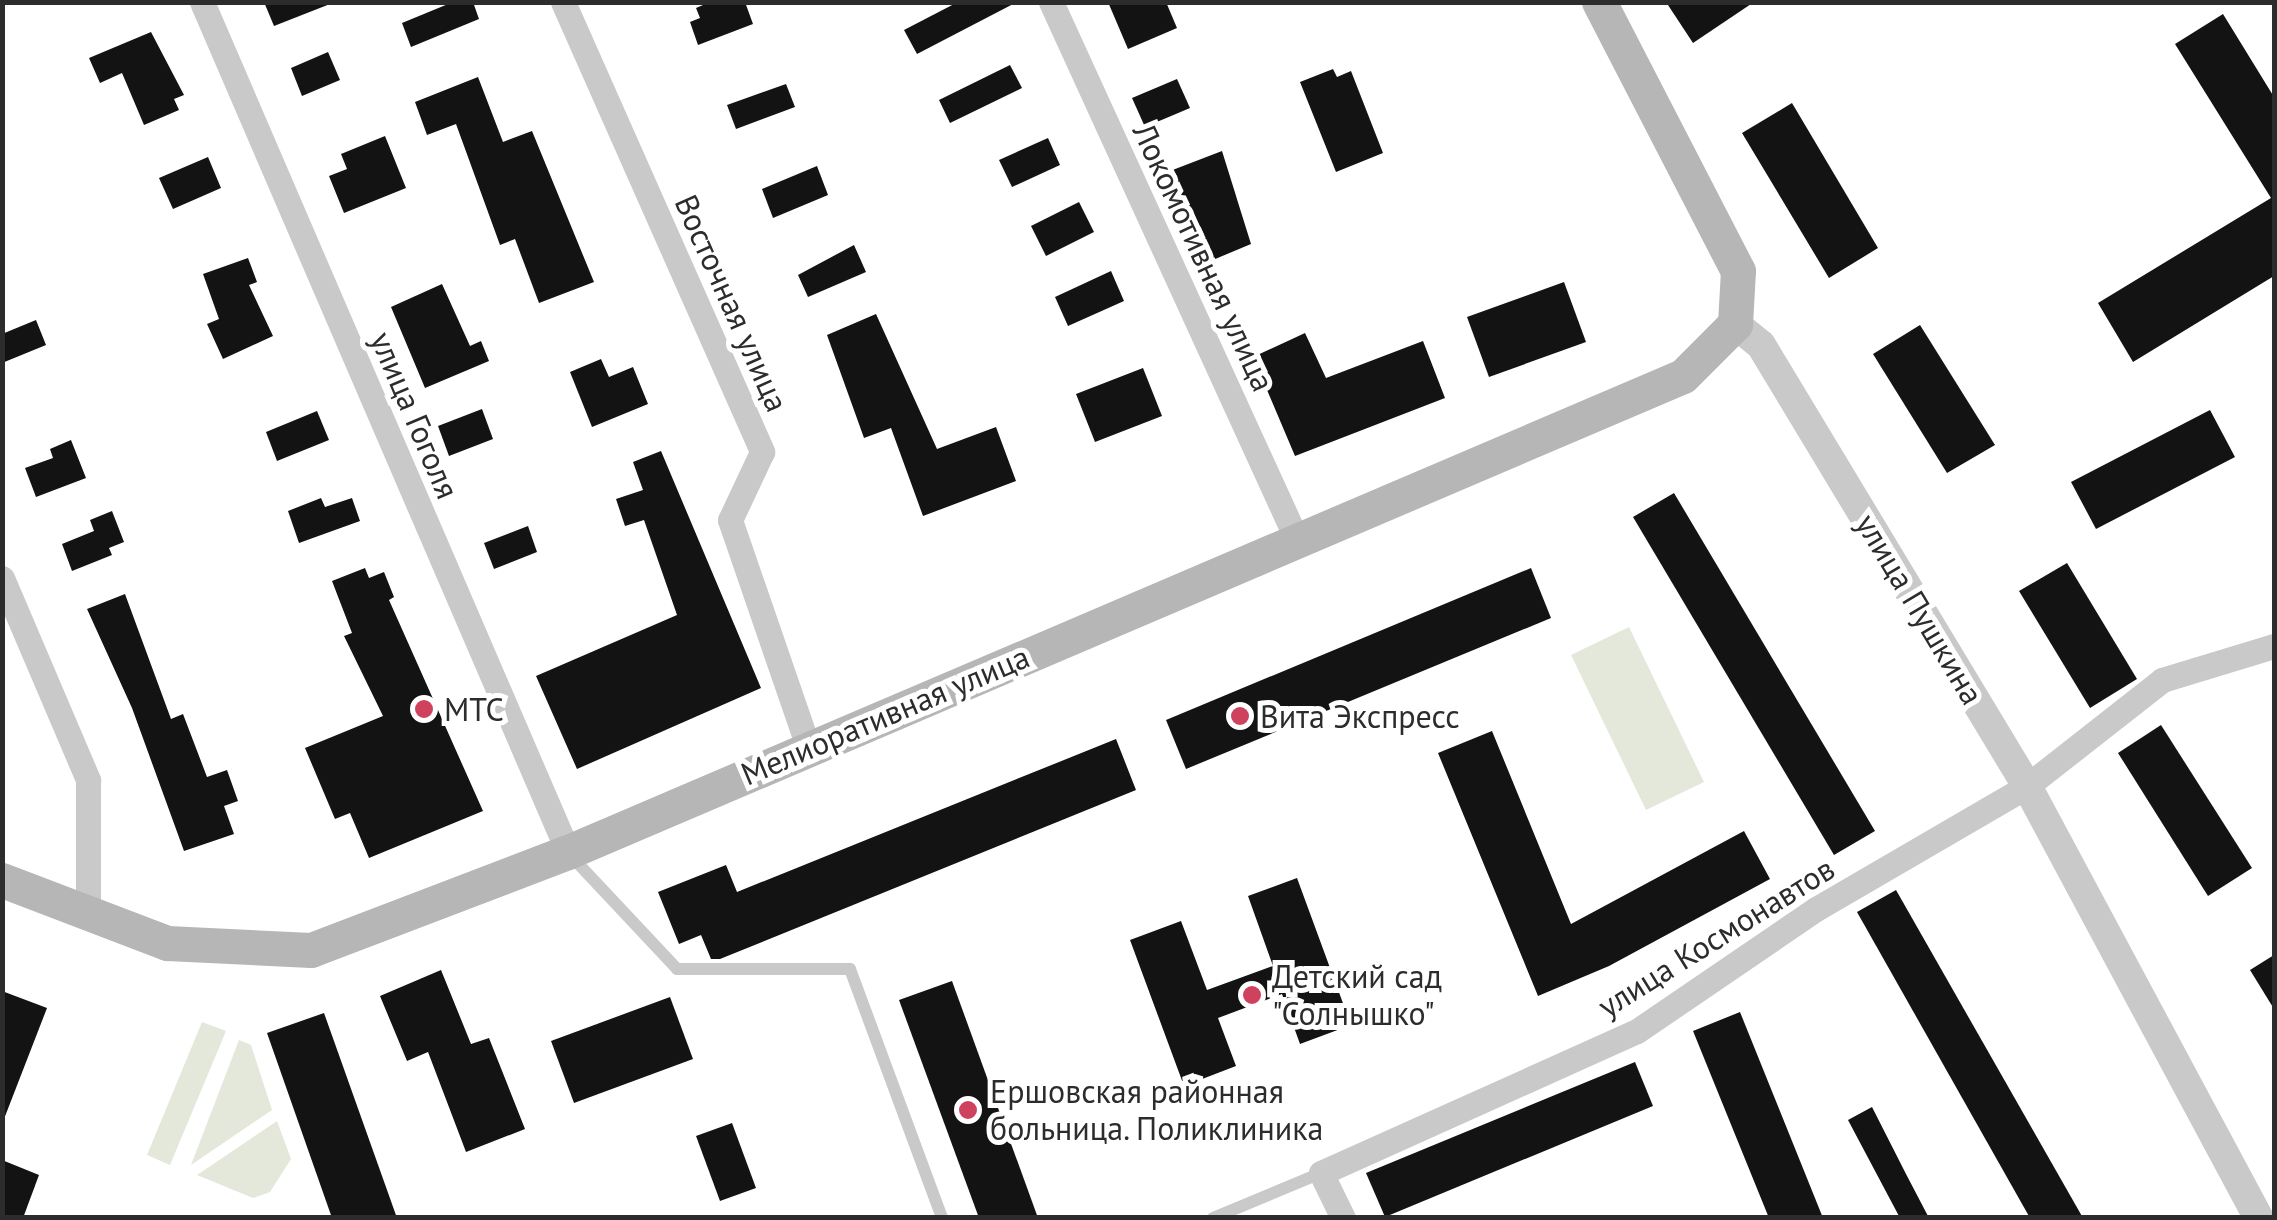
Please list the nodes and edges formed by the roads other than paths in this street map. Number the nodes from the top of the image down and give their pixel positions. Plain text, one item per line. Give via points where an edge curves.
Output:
1 (202, 2) edge
2 (564, 2) edge
3 (1051, 2) edge
4 (1599, 2) edge
5 (1735, 324) junction
6 (1298, 540) junction
7 (2, 578) edge
8 (2274, 646) edge
9 (808, 747) junction
10 (2027, 786) junction
11 (568, 852) junction
12 (2, 880) edge
13 (88, 913) junction
14 (1321, 1173) junction
15 (942, 1218) edge
16 (1213, 1218) edge
17 (1343, 1218) edge
18 (2259, 1218) edge

1 - 11 street, улица Гоголя
2 - 9 street, Восточная улица via 762,452 730,520
3 - 6 street, Локомотивная улица
4 - 5 main road via 1738,270
5 - 6 main road, Мелиоративная улица via 1683,376
5 - 10 street, улица Пушкина via 1761,345
6 - 9 main road, Мелиоративная улица
7 - 13 street via 88,780
8 - 10 street, улица Космонавтов via 2162,680
9 - 11 main road, Мелиоративная улица
10 - 14 street, улица Космонавтов via 1816,910 1637,1031
10 - 18 street, улица Пушкина
11 - 13 main road, Мелиоративная улица via 311,950 167,943
11 - 15 lane via 676,969 850,969
12 - 13 main road, Мелиоративная улица
14 - 16 lane
14 - 17 street

